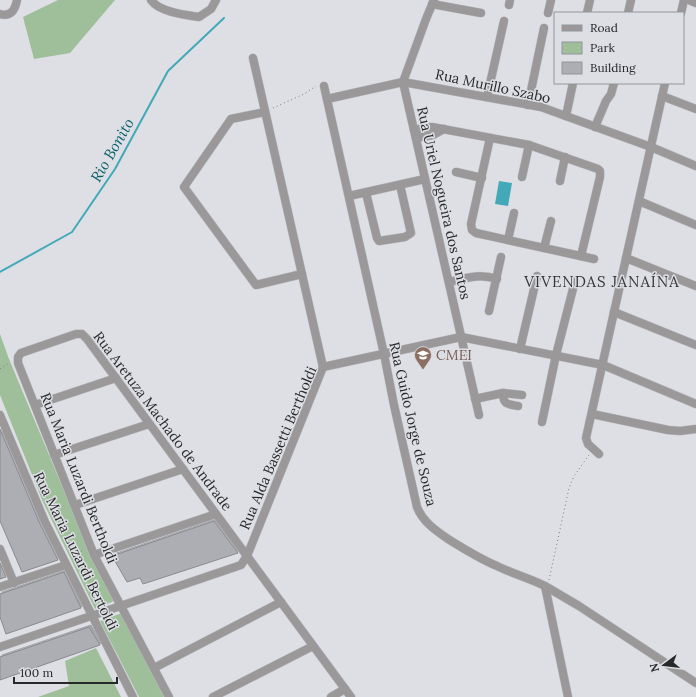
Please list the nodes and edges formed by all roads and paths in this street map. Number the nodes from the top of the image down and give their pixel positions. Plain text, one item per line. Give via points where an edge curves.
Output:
1 (17, 0) edge
2 (150, 0) edge
3 (216, 0) edge
4 (550, 0) edge
5 (590, 0) edge
6 (631, 0) edge
7 (684, 0) edge
8 (689, 0) edge
9 (433, 2) edge
10 (696, 3) edge
11 (587, 12) edge
12 (628, 12) edge
13 (681, 12) edge
14 (548, 13) dead end
15 (4, 14) edge
16 (481, 14) dead end
17 (504, 21) dead end
18 (544, 28) dead end
19 (253, 58) dead end
20 (404, 82) junction
21 (572, 84) edge
22 (614, 84) edge
23 (665, 84) edge
24 (324, 86) joint
25 (662, 96) junction
26 (487, 97) junction
27 (327, 99) junction
28 (528, 105) junction
29 (696, 109) edge
30 (265, 112) junction
31 (566, 116) junction
32 (595, 127) junction
33 (415, 134) junction
34 (490, 138) junction
35 (529, 145) junction
36 (651, 147) junction
37 (565, 157) junction
38 (696, 166) edge
39 (456, 172) dead end
40 (522, 176) dead end
41 (482, 178) junction
42 (425, 179) junction
43 (560, 181) dead end
44 (400, 185) junction
45 (366, 193) junction
46 (349, 196) junction
47 (639, 201) junction
48 (514, 213) dead end
49 (551, 221) dead end
50 (696, 225) edge
51 (508, 240) junction
52 (544, 248) junction
53 (581, 256) junction
54 (501, 258) dead end
55 (626, 258) junction
56 (594, 259) dead end
57 (302, 274) junction
58 (536, 276) dead end
59 (497, 279) junction
60 (575, 281) dead end
61 (448, 282) junction
62 (696, 286) edge
63 (489, 311) dead end
64 (614, 312) junction
65 (461, 337) junction
66 (696, 345) edge
67 (520, 349) junction
68 (384, 354) junction
69 (556, 356) junction
70 (18, 357) junction
71 (603, 365) junction
72 (323, 367) junction
73 (0, 369) edge
74 (116, 378) junction
75 (503, 393) junction
76 (522, 395) dead end
77 (475, 399) junction
78 (696, 404) edge
79 (35, 405) junction
80 (518, 406) dead end
81 (592, 414) junction
82 (0, 415) edge
83 (478, 415) dead end
84 (542, 422) dead end
85 (149, 424) junction
86 (696, 428) edge
87 (596, 452) joint
88 (54, 455) junction
89 (183, 469) junction
90 (75, 506) junction
91 (216, 514) junction
92 (90, 544) junction
93 (0, 548) edge
94 (94, 555) junction
95 (247, 556) junction
96 (66, 565) junction
97 (14, 582) junction
98 (545, 586) junction
99 (0, 587) edge
100 (281, 602) junction
101 (121, 606) junction
102 (92, 616) junction
103 (313, 646) junction
104 (0, 647) edge
105 (154, 668) junction
106 (696, 683) edge
107 (346, 689) junction
108 (133, 697) edge
109 (169, 697) edge
110 (213, 697) edge
111 (331, 697) edge
112 (351, 697) edge
113 (568, 697) edge

1 - 15 street via 14,11
2 - 3 street via 179,14 199,17 211,9
4 - 14 street
5 - 11 street
6 - 12 street
7 - 13 street
8 - 10 street
9 - 16 street
9 - 20 street
17 - 26 street
18 - 28 street
19 - 30 street
20 - 26 street, Rua Murillo Szabo
20 - 27 street, Rua Murillo Szabo
20 - 33 street, Rua Uriel Nogueira dos Santos
21 - 31 street
22 - 32 street
23 - 25 street
24 - 27 street, Rua Guido Jorge de Souza
24 - 30 path via 313,87 304,94
25 - 29 street
25 - 36 street
26 - 28 street, Rua Murillo Szabo
27 - 46 street, Rua Guido Jorge de Souza
28 - 31 street, Rua Murillo Szabo
30 - 57 street
30 - 57 street via 231,119 184,187 256,285
31 - 32 street, Rua Murillo Szabo
32 - 36 street, Rua Murillo Szabo
33 - 34 street via 429,127
33 - 42 street, Rua Uriel Nogueira dos Santos
34 - 35 street
34 - 41 street
35 - 37 street
35 - 40 street
36 - 38 street, Rua Murillo Szabo
36 - 47 street
37 - 43 street
37 - 53 street via 600,171
39 - 41 street
41 - 51 street via 471,224 472,230
42 - 44 street
42 - 61 street, Rua Uriel Nogueira dos Santos
44 - 45 street
44 - 45 street via 411,234 405,237 379,242
45 - 46 street
46 - 68 street, Rua Guido Jorge de Souza
47 - 50 street
47 - 55 street
48 - 51 street
49 - 52 street
51 - 52 street
52 - 53 street
53 - 56 street
54 - 59 street
55 - 62 street
55 - 64 street
57 - 72 street
58 - 67 street
59 - 61 street via 473,276
59 - 63 street
60 - 69 street
61 - 65 street, Rua Uriel Nogueira dos Santos
64 - 66 street
64 - 71 street
65 - 67 street, Rua Alda Bassetti Bertholdi
65 - 68 street, Rua Alda Bassetti Bertholdi
65 - 77 street, Rua Uriel Nogueira dos Santos
67 - 69 street, Rua Alda Bassetti Bertholdi
68 - 72 street, Rua Alda Bassetti Bertholdi
68 - 98 street, Rua Guido Jorge de Souza via 420,515 439,533 461,547
69 - 71 street, Rua Alda Bassetti Bertholdi
69 - 84 street
70 - 73 path
70 - 74 street, Rua Aretuza Machado de Andrade via 21,353 82,334
70 - 79 street, Rua Maria Luzardi Bertholdi via 18,363
71 - 78 street, Rua Alda Bassetti Bertholdi
71 - 81 street
72 - 95 street, Rua Alda Bassetti Bertholdi
74 - 79 street
74 - 85 street, Rua Aretuza Machado de Andrade
75 - 76 street
75 - 77 street
75 - 80 street via 503,401
77 - 83 street, Rua Uriel Nogueira dos Santos
79 - 88 street, Rua Maria Luzardi Bertholdi
81 - 86 street via 668,430
81 - 87 street via 586,438
82 - 96 street, Rua Maria Luzardi Bertoldi via 37,505
85 - 88 street
85 - 89 street, Rua Aretuza Machado de Andrade
87 - 98 path via 574,476 569,488 550,579
88 - 90 street, Rua Maria Luzardi Bertholdi
89 - 90 street
89 - 91 street, Rua Aretuza Machado de Andrade
90 - 92 street, Rua Maria Luzardi Bertholdi
91 - 94 street
91 - 95 street, Rua Aretuza Machado de Andrade
92 - 94 street, Rua Maria Luzardi Bertholdi
92 - 96 path
93 - 97 street
94 - 101 street, Rua Maria Luzardi Bertholdi
95 - 100 street, Rua Aretuza Machado de Andrade
95 - 101 street, Rua Alda Bassetti Bertholdi via 237,567
96 - 97 street
96 - 102 street, Rua Maria Luzardi Bertoldi
97 - 99 street
98 - 106 street, Rua Guido Jorge de Souza
98 - 113 street
100 - 103 street, Rua Aretuza Machado de Andrade
100 - 105 street
101 - 102 street, Rua Alda Bassetti Bertholdi
101 - 105 street, Rua Maria Luzardi Bertoldi
102 - 104 street, Rua Alda Bassetti Bertholdi
102 - 108 street, Rua Maria Luzardi Bertoldi
103 - 107 street, Rua Aretuza Machado de Andrade
103 - 110 street
105 - 109 street, Rua Maria Luzardi Bertoldi
107 - 111 street
107 - 112 street, Rua Aretuza Machado de Andrade

